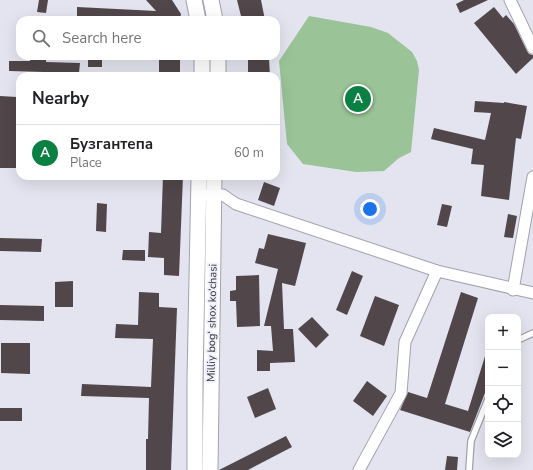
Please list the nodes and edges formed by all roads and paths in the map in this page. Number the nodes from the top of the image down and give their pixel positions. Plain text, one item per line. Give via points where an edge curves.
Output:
1 (194, 0) edge
2 (211, 0) edge
3 (510, 0) edge
4 (197, 16) edge
5 (214, 16) edge
6 (533, 48) edge
7 (202, 60) edge
8 (218, 60) edge
9 (202, 72) edge
10 (218, 72) edge
11 (533, 178) edge
12 (199, 180) edge
13 (214, 180) edge
14 (198, 195) junction
15 (214, 195) junction
16 (437, 271) junction
17 (513, 290) junction
18 (533, 293) edge
19 (533, 333) edge
20 (521, 339) edge
21 (195, 379) junction
22 (211, 380) junction
23 (485, 406) edge
24 (195, 470) edge
25 (210, 470) edge
26 (359, 470) edge
27 (469, 470) edge

1 - 4 main road
2 - 5 main road
3 - 6 street
7 - 9 main road
8 - 10 main road
11 - 17 street
12 - 14 main road, Milliy bog‘ shox ko‘chasi
13 - 15 main road, Milliy bog‘ shox ko‘chasi
14 - 15 street
14 - 21 main road, Milliy bog‘ shox ko‘chasi
15 - 16 street
15 - 22 main road, Milliy bog‘ shox ko‘chasi
16 - 17 street
16 - 26 street via 405,342 401,393
17 - 18 street
19 - 20 lane
21 - 22 main road
21 - 24 main road, Milliy bog‘ shox ko‘chasi
22 - 25 main road, Milliy bog‘ shox ko‘chasi
23 - 27 lane via 471,441

